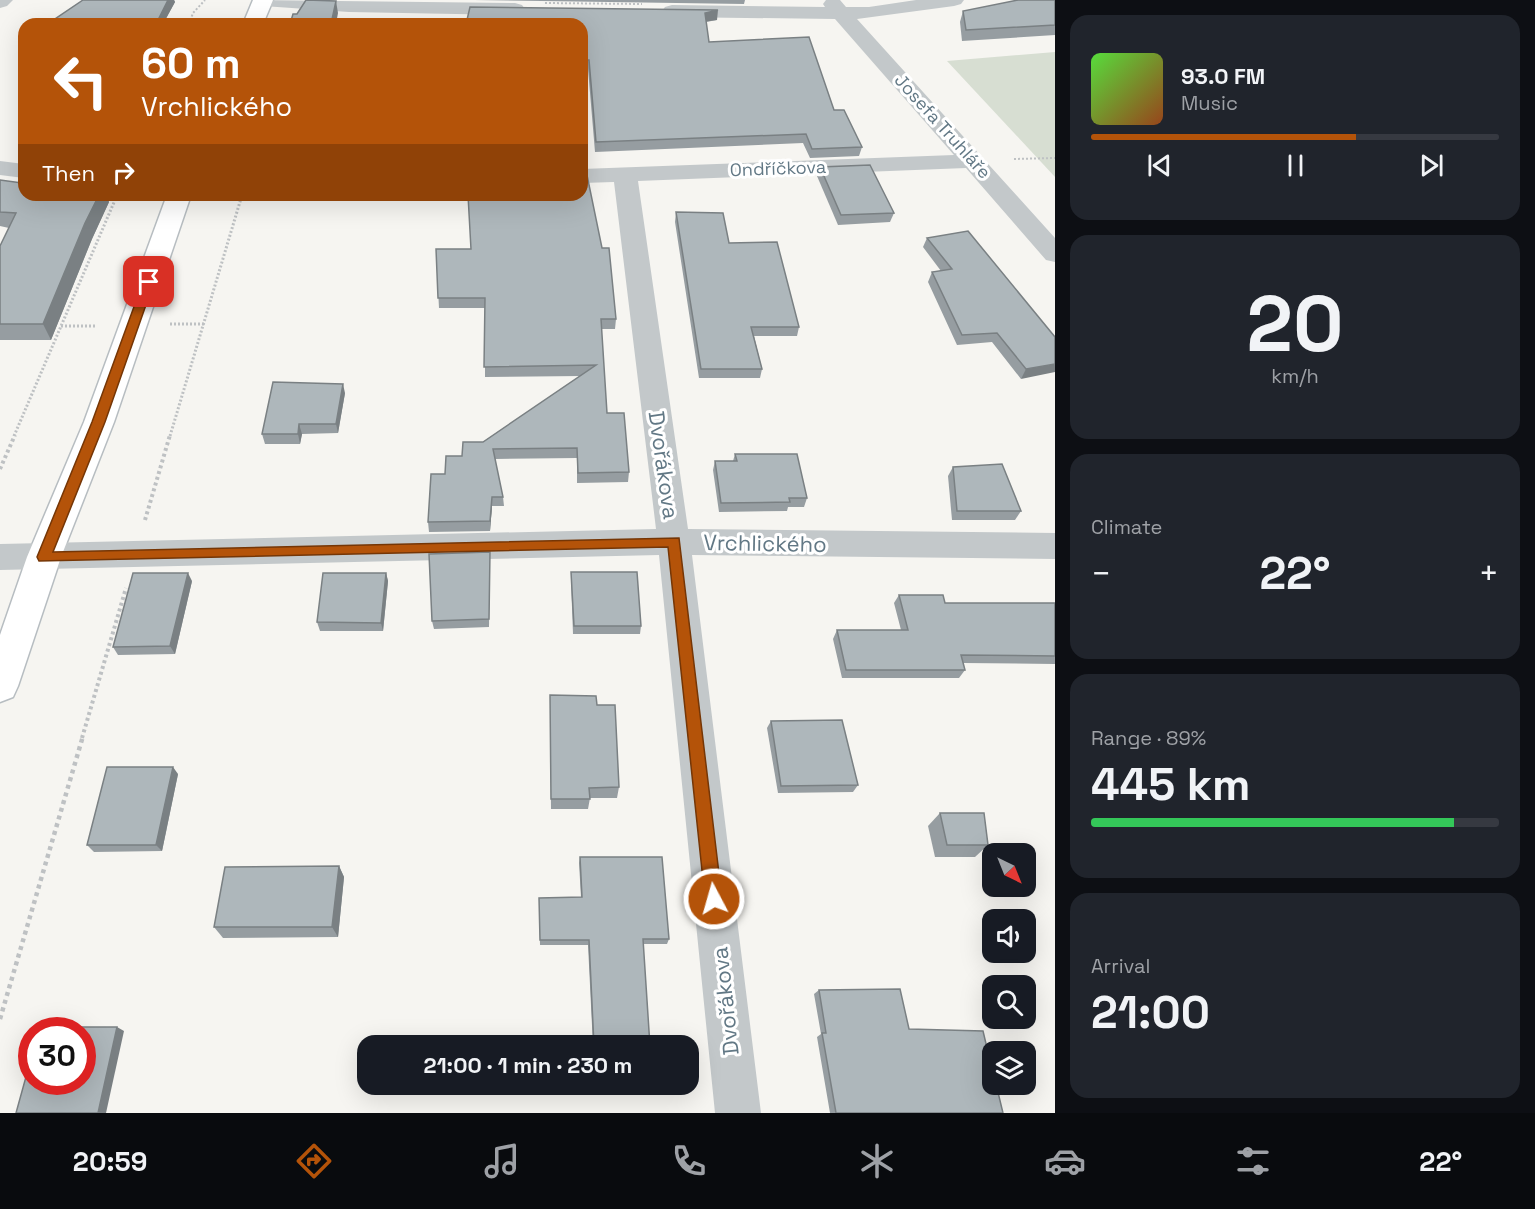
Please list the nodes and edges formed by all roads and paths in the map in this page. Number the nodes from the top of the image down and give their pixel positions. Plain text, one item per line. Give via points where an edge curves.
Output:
1 (205, 0) edge
2 (263, 0) edge
3 (954, 0) edge
4 (836, 7) edge
5 (532, 10) edge
6 (658, 11) edge
7 (192, 18) edge
8 (256, 18) edge
9 (974, 161) junction
10 (0, 168) edge
11 (18, 170) edge
12 (625, 174) junction
13 (588, 176) edge
14 (115, 201) edge
15 (177, 201) edge
16 (240, 201) edge
17 (1055, 254) edge
18 (0, 469) edge
19 (674, 542) junction
20 (1055, 546) edge
21 (135, 555) junction
22 (0, 557) edge
23 (44, 557) junction
24 (0, 686) edge
25 (0, 1019) edge
26 (738, 1113) edge

1 - 7 path
2 - 5 street
2 - 8 main road
3 - 4 street via 869,13
4 - 6 street
4 - 9 street, Josefa Truhláře
9 - 12 street, Ondříčkova
9 - 17 street, Josefa Truhláře
10 - 11 street
12 - 13 street, Ondříčkova
12 - 19 street, Dvořákova
14 - 18 path
15 - 23 main road via 99,422
16 - 21 path
19 - 20 street, Vrchlického
19 - 21 street, Vrchlického
19 - 26 street, Dvořákova
21 - 23 street, Vrchlického
21 - 25 path
22 - 23 street, Vrchlického
23 - 24 main road

